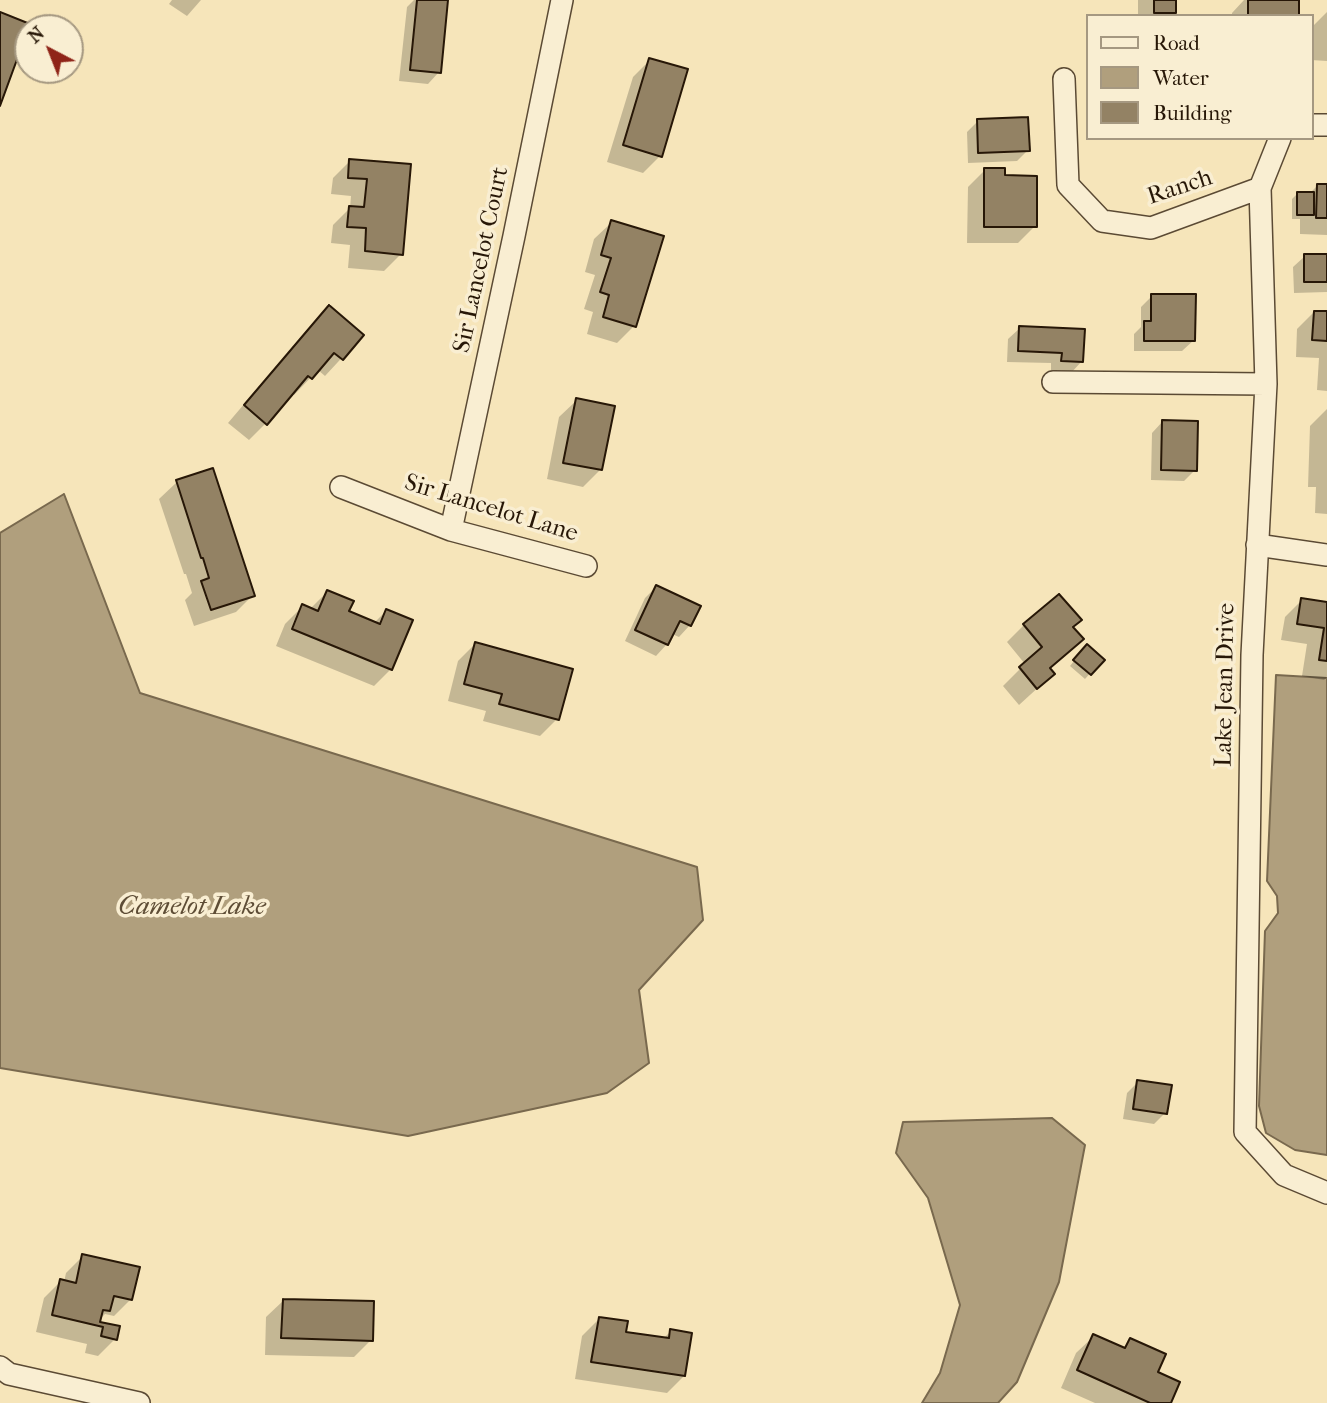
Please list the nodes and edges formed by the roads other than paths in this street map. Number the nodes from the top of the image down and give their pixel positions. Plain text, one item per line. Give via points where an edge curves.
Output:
1 (562, 0) edge
2 (1064, 79) dead end
3 (1279, 140) edge
4 (1261, 188) junction
5 (1053, 383) dead end
6 (1266, 384) junction
7 (341, 487) dead end
8 (451, 530) junction
9 (1257, 545) junction
10 (1327, 555) edge
11 (586, 566) dead end
12 (1327, 1193) edge
13 (0, 1367) edge
14 (139, 1403) edge

1 - 8 street, Sir Lancelot Court
2 - 4 street, Ranch via 1068,185 1102,221 1151,228
3 - 4 street, Lake Jean Drive
4 - 6 street, Lake Jean Drive
5 - 6 street
6 - 9 street, Lake Jean Drive
7 - 8 street, Sir Lancelot Lane
8 - 11 street, Sir Lancelot Lane
9 - 10 street
9 - 12 street, Lake Jean Drive via 1245,1132 1284,1175
13 - 14 street via 9,1374

